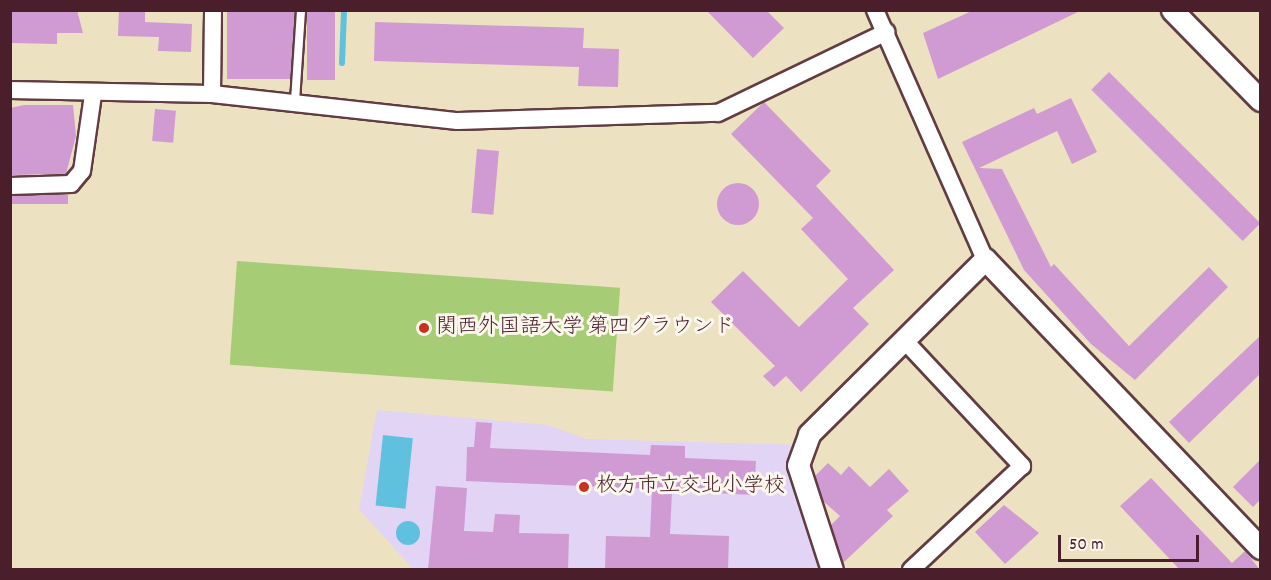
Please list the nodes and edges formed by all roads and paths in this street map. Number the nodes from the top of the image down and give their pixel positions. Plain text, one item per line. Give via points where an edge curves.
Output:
1 (213, 10) edge
2 (301, 10) edge
3 (875, 10) edge
4 (1172, 10) edge
5 (886, 32) junction
6 (10, 90) edge
7 (212, 94) junction
8 (93, 95) junction
9 (1260, 100) edge
10 (295, 101) junction
11 (10, 186) edge
12 (985, 259) junction
13 (904, 340) junction
14 (1260, 548) edge
15 (922, 566) edge
16 (832, 570) edge

1 - 7 street
2 - 10 lane
3 - 5 street
4 - 9 street
5 - 10 street via 718,113 458,121
5 - 12 street
6 - 8 street
7 - 8 street
7 - 10 street
8 - 11 street via 82,171 71,184
12 - 13 street
12 - 14 street
13 - 15 street via 1022,466
13 - 16 street via 809,434 798,465

